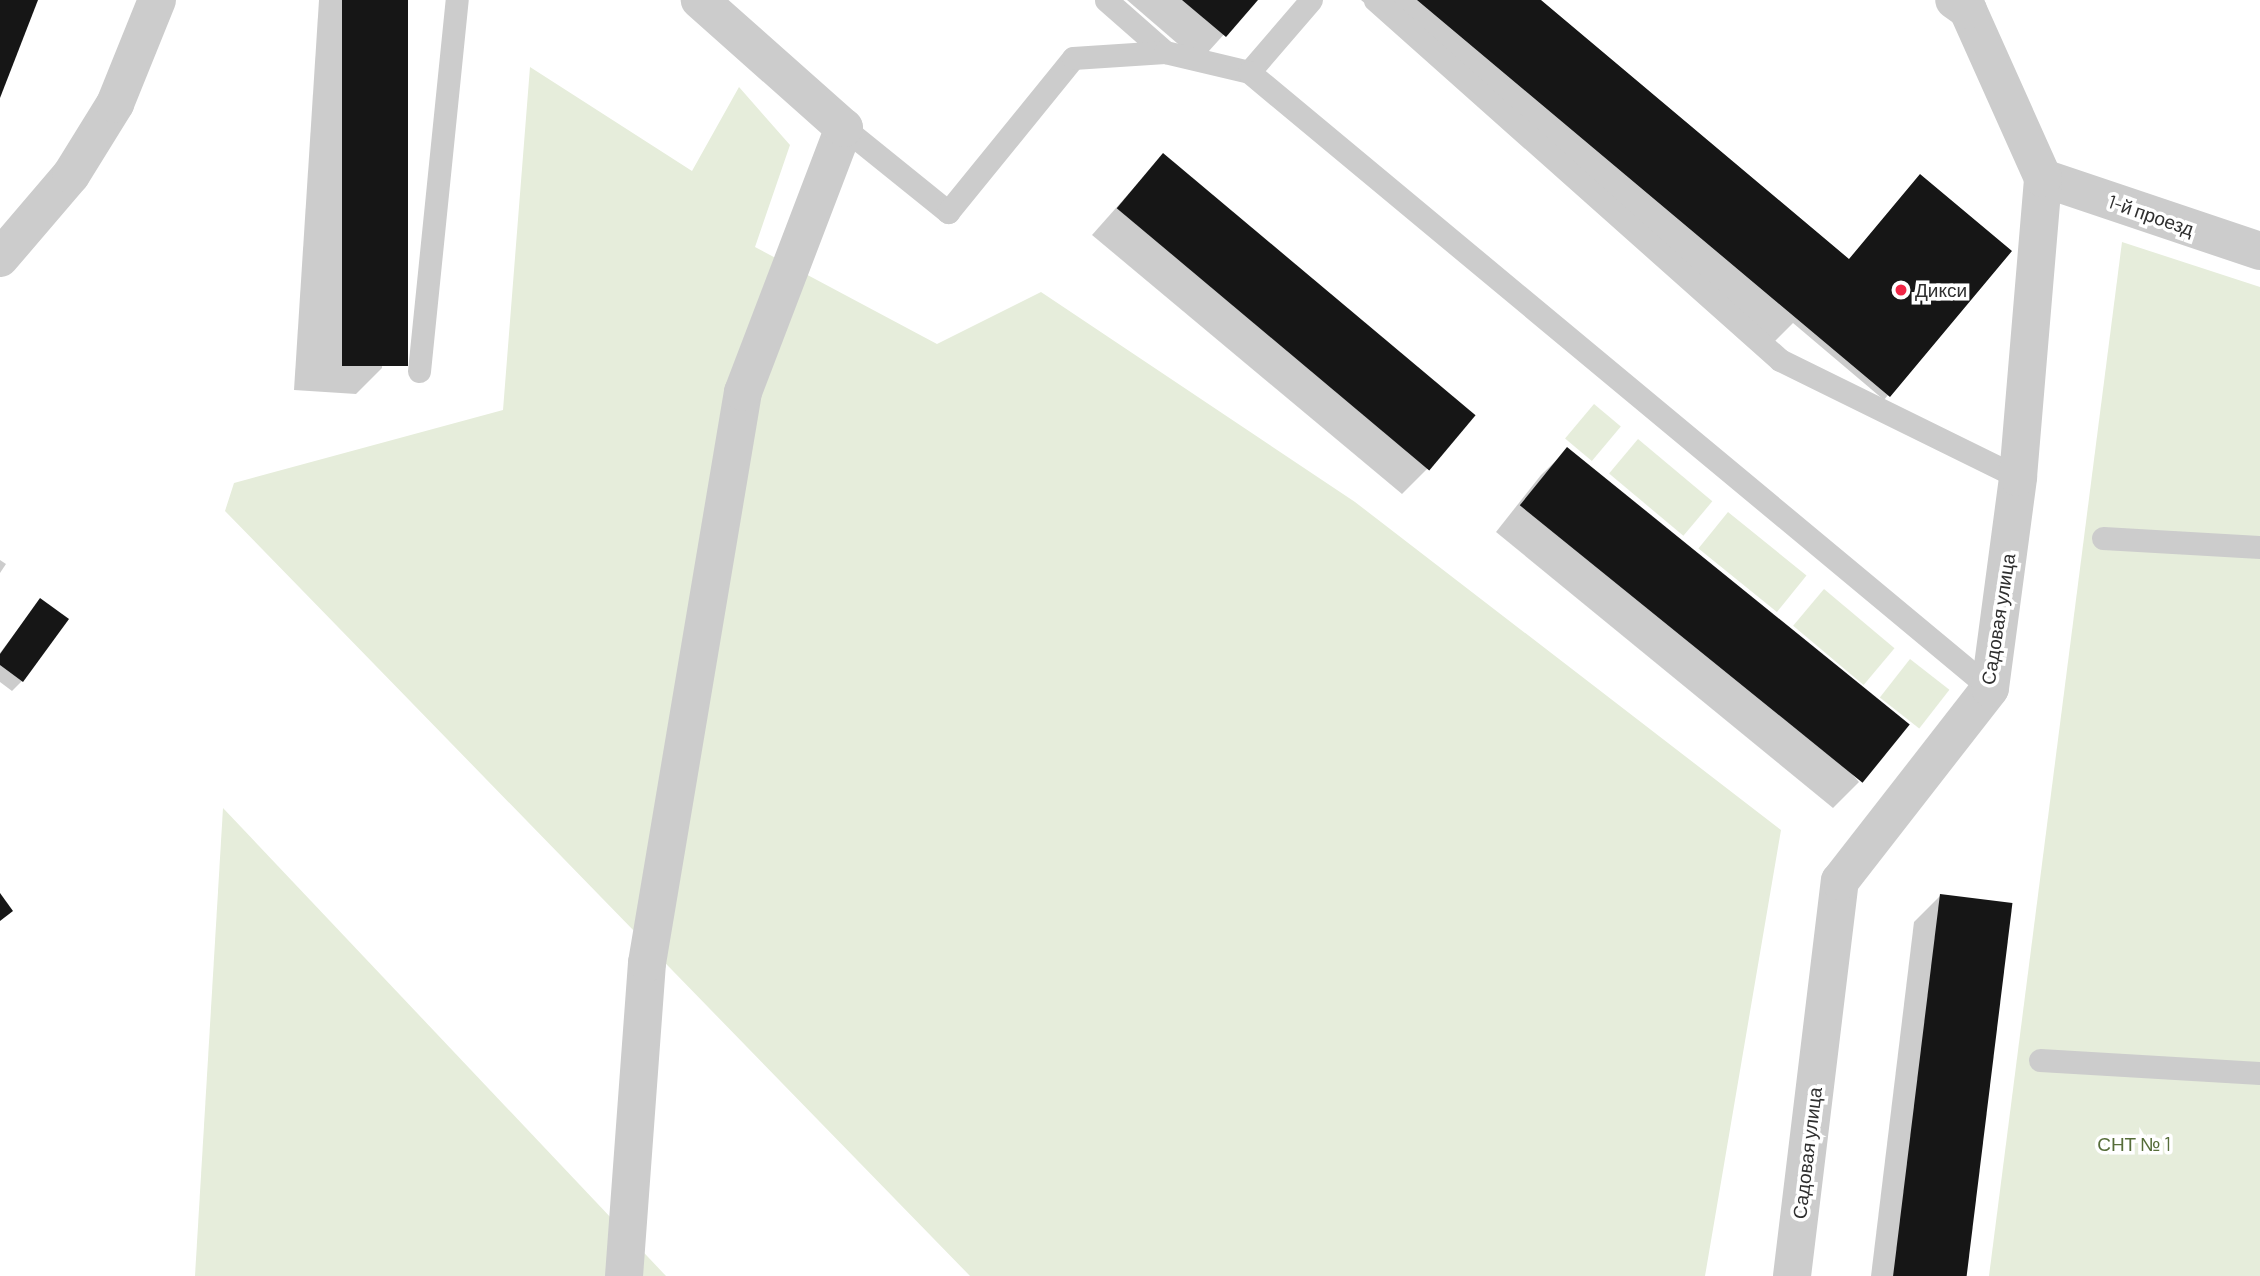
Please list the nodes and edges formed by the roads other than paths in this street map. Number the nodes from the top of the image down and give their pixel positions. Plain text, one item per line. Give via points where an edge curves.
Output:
1 (157, 0) edge
2 (457, 0) edge
3 (699, 0) edge
4 (1106, 0) edge
5 (1311, 0) edge
6 (1375, 0) edge
7 (1961, 5) edge
8 (1165, 52) junction
9 (1249, 72) junction
10 (844, 128) junction
11 (2043, 178) junction
12 (2260, 251) edge
13 (0, 258) edge
14 (419, 371) dead end
15 (2018, 477) junction
16 (2103, 538) dead end
17 (2260, 547) edge
18 (1990, 688) junction
19 (2040, 1059) dead end
20 (2260, 1073) edge
21 (624, 1276) edge
22 (1792, 1276) edge

1 - 13 street via 115,104 71,175
2 - 14 lane
3 - 10 street
4 - 8 lane
5 - 9 lane
6 - 15 lane via 1780,360
7 - 11 street, Садовая улица
8 - 9 lane
8 - 10 lane via 1073,58 948,212
9 - 18 lane
10 - 21 street via 743,393 647,963
11 - 12 street, 1-й проезд
11 - 15 street, Садовая улица
15 - 18 street, Садовая улица
16 - 17 lane
18 - 22 street, Садовая улица via 1840,881
19 - 20 lane

